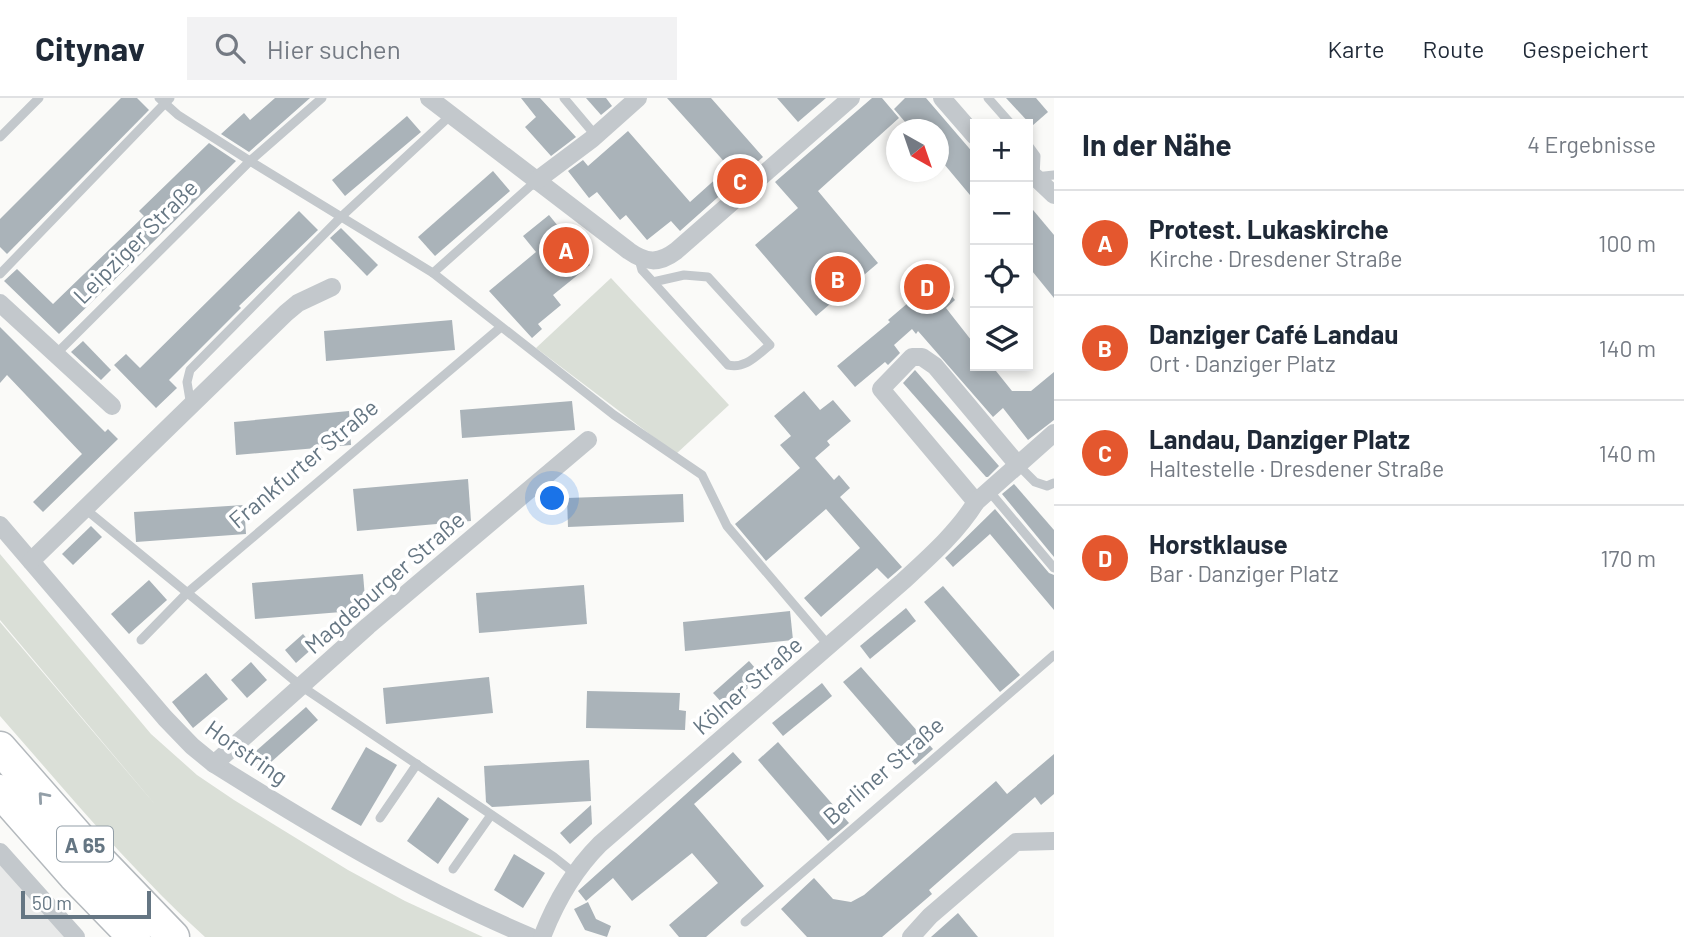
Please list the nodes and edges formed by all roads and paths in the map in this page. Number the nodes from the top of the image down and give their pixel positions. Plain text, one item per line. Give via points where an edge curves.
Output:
1 (39, 98) edge
2 (322, 98) edge
3 (429, 98) edge
4 (564, 98) edge
5 (638, 98) edge
6 (851, 98) edge
7 (942, 98) edge
8 (988, 98) edge
9 (164, 100) edge
10 (451, 115) junction
11 (1007, 119) edge
12 (970, 130) edge
13 (596, 136) junction
14 (0, 137) edge
15 (1033, 152) edge
16 (250, 162) junction
17 (1033, 169) edge
18 (1054, 175) edge
19 (1033, 177) edge
20 (1033, 179) edge
21 (536, 181) junction
22 (1054, 195) edge
23 (342, 216) junction
24 (639, 259) junction
25 (433, 273) junction
26 (0, 274) edge
27 (653, 282) junction
28 (332, 287) dead end
29 (0, 303) edge
30 (501, 327) junction
31 (55, 355) junction
32 (111, 406) dead end
33 (191, 406) junction
34 (1054, 433) edge
35 (588, 440) dead end
36 (1018, 465) junction
37 (1054, 483) edge
38 (982, 497) junction
39 (84, 508) junction
40 (0, 525) edge
41 (31, 562) junction
42 (1054, 568) edge
43 (187, 593) junction
44 (141, 640) dead end
45 (830, 646) junction
46 (1054, 655) edge
47 (301, 685) junction
48 (0, 748) edge
49 (214, 764) junction
50 (417, 764) junction
51 (0, 791) edge
52 (491, 815) junction
53 (380, 818) dead end
54 (1054, 841) edge
55 (0, 852) edge
56 (453, 869) dead end
57 (574, 873) junction
58 (745, 922) dead end
59 (76, 937) edge
60 (134, 937) edge
61 (173, 937) edge
62 (531, 937) edge
63 (542, 937) edge
64 (911, 937) edge

1 - 14 lane
2 - 16 lane, Leipziger Straße
3 - 10 street
4 - 13 lane
5 - 13 street
6 - 24 street via 676,251 660,261
7 - 12 street
8 - 11 lane
9 - 16 lane
9 - 26 lane
10 - 21 street
10 - 23 lane
13 - 21 street
15 - 17 lane
16 - 23 lane
16 - 31 lane, Leipziger Straße
18 - 19 lane
20 - 22 street
21 - 24 street
21 - 25 lane
23 - 25 lane
23 - 33 lane via 190,370
24 - 27 lane
25 - 30 lane
27 - 27 lane via 728,365 748,363 770,345 708,277 684,275
28 - 33 street via 298,303
29 - 31 street
30 - 43 lane, Frankfurter Straße
30 - 45 lane via 614,415 702,475 727,526
31 - 32 street
33 - 39 street
34 - 36 street, Kölner Straße
35 - 47 street, Magdeburger Straße
36 - 37 lane via 1035,482
36 - 38 street, Kölner Straße
36 - 38 street via 935,366 922,357 912,357 881,389
38 - 42 lane
38 - 45 street, Kölner Straße via 912,573
39 - 41 street
39 - 43 lane
40 - 41 street, Horstring
41 - 49 street, Horstring via 165,718
43 - 44 lane, Frankfurter Straße
43 - 47 lane
45 - 57 street, Kölner Straße via 600,844
46 - 58 lane, Berliner Straße
47 - 49 street, Magdeburger Straße
47 - 50 lane
61 -> 48 highway, A 65
49 - 62 street, Horstring via 364,856
50 - 52 lane
50 - 53 lane
51 - 60 highway, A 65
52 - 56 lane
52 - 57 lane
54 - 64 street via 1016,842
55 - 59 street
57 - 63 street, Kölner Straße

